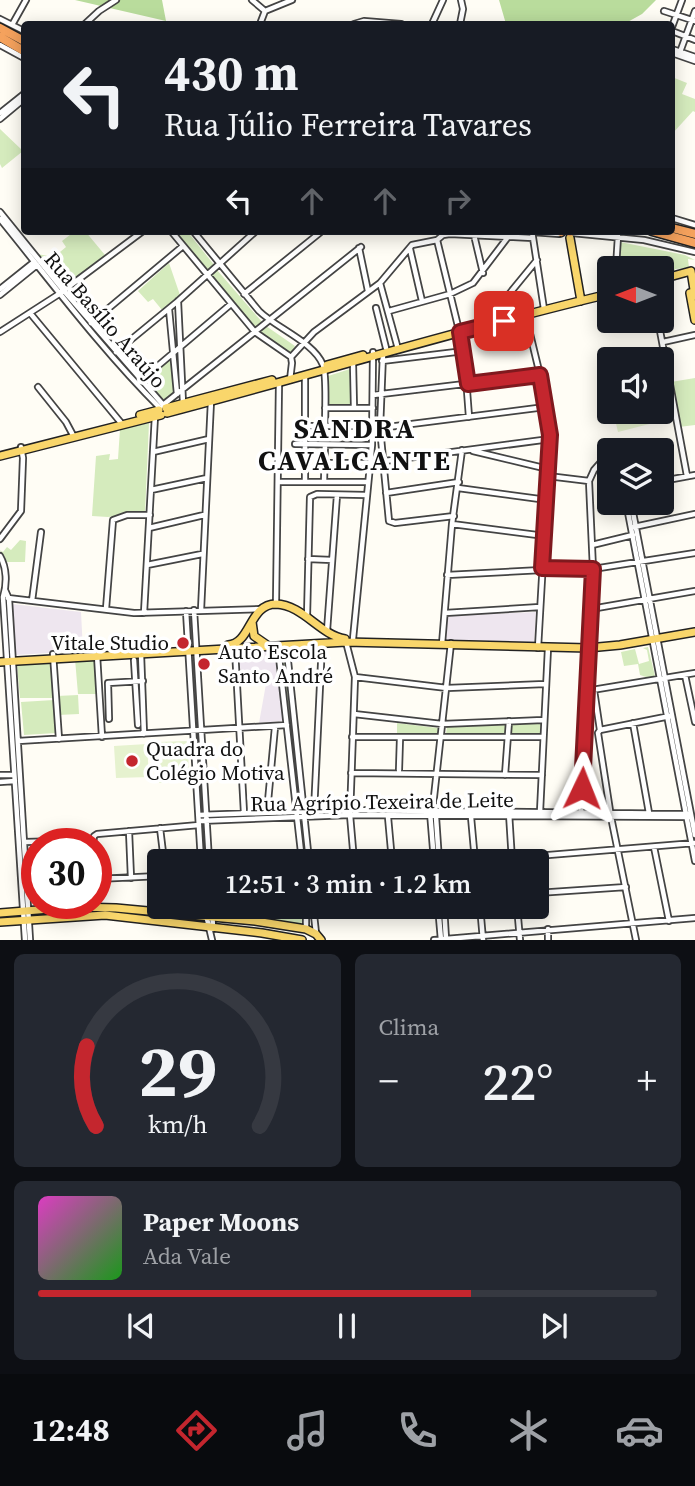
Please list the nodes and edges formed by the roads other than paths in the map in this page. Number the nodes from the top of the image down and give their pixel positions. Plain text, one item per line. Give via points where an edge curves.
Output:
1 (26, 0) edge
2 (116, 0) edge
3 (252, 0) edge
4 (292, 0) edge
5 (443, 0) edge
6 (461, 0) edge
7 (682, 0) edge
8 (265, 11) junction
9 (664, 11) dead end
10 (695, 11) edge
11 (677, 15) junction
12 (0, 19) edge
13 (693, 20) edge
14 (88, 21) edge
15 (261, 21) edge
16 (433, 21) edge
17 (461, 21) edge
18 (675, 21) edge
19 (12, 25) junction
20 (0, 28) edge
21 (21, 30) edge
22 (675, 31) edge
23 (685, 36) junction
24 (0, 37) edge
25 (21, 39) edge
26 (695, 40) edge
27 (0, 45) edge
28 (21, 49) edge
29 (675, 51) edge
30 (675, 52) edge
31 (680, 52) junction
32 (21, 56) edge
33 (695, 59) edge
34 (21, 98) edge
35 (21, 99) edge
36 (0, 113) edge
37 (0, 119) edge
38 (0, 212) edge
39 (0, 219) edge
40 (675, 219) edge
41 (695, 225) edge
42 (675, 229) edge
43 (695, 234) edge
44 (138, 235) edge
45 (174, 235) edge
46 (198, 235) edge
47 (252, 235) edge
48 (317, 235) edge
49 (446, 235) edge
50 (474, 235) joint
51 (525, 235) edge
52 (533, 235) edge
53 (568, 235) edge
54 (666, 235) edge
55 (618, 236) junction
56 (509, 237) junction
57 (438, 240) junction
58 (695, 243) edge
59 (183, 246) junction
60 (410, 248) junction
61 (695, 253) edge
62 (617, 256) edge
63 (537, 260) junction
64 (37, 262) junction
65 (219, 265) junction
66 (690, 271) edge
67 (483, 274) junction
68 (207, 275) junction
69 (380, 282) junction
70 (0, 289) edge
71 (62, 292) junction
72 (369, 292) junction
73 (244, 293) junction
74 (450, 294) junction
75 (0, 295) edge
76 (597, 295) edge
77 (695, 296) edge
78 (579, 300) junction
79 (178, 301) junction
80 (422, 301) junction
81 (231, 304) junction
82 (169, 308) junction
83 (376, 308) dead end
84 (544, 309) junction
85 (390, 311) junction
86 (30, 313) junction
87 (527, 314) junction
88 (268, 320) junction
89 (695, 320) edge
90 (487, 321) junction
91 (89, 324) junction
92 (459, 330) junction
93 (0, 332) edge
94 (255, 332) junction
95 (661, 333) edge
96 (695, 335) edge
97 (303, 342) junction
98 (663, 342) junction
99 (182, 346) junction
100 (398, 347) junction
101 (464, 351) junction
102 (174, 352) junction
103 (114, 354) junction
104 (373, 354) junction
105 (384, 354) junction
106 (290, 356) junction
107 (353, 363) junction
108 (323, 369) junction
109 (540, 375) junction
110 (305, 376) junction
111 (290, 378) junction
112 (140, 380) junction
113 (279, 383) junction
114 (468, 384) junction
115 (38, 387) dead end
116 (183, 391) junction
117 (381, 394) junction
118 (177, 395) junction
119 (373, 395) junction
120 (211, 399) junction
121 (180, 404) junction
122 (545, 407) junction
123 (325, 408) junction
124 (354, 408) junction
125 (373, 408) junction
126 (162, 410) junction
127 (469, 417) junction
128 (121, 422) junction
129 (305, 426) junction
130 (373, 426) junction
131 (325, 427) junction
132 (380, 428) junction
133 (73, 435) junction
134 (209, 439) junction
135 (550, 439) junction
136 (295, 444) dead end
137 (306, 445) junction
138 (324, 445) junction
139 (372, 445) junction
140 (22, 449) junction
141 (462, 450) junction
142 (469, 450) junction
143 (153, 452) junction
144 (0, 454) edge
145 (383, 461) junction
146 (325, 463) junction
147 (370, 463) junction
148 (597, 466) edge
149 (548, 469) junction
150 (695, 475) edge
151 (548, 476) junction
152 (687, 476) junction
153 (207, 478) junction
154 (674, 479) edge
155 (589, 481) junction
156 (278, 482) junction
157 (305, 482) junction
158 (324, 482) junction
159 (368, 482) junction
160 (458, 485) junction
161 (151, 490) junction
162 (386, 493) junction
163 (337, 495) junction
164 (366, 495) junction
165 (547, 500) junction
166 (695, 514) edge
167 (150, 515) junction
168 (204, 515) junction
169 (631, 515) edge
170 (454, 516) junction
171 (452, 524) junction
172 (633, 527) junction
173 (149, 528) junction
174 (41, 532) dead end
175 (635, 535) junction
176 (545, 536) junction
177 (0, 539) edge
178 (592, 545) junction
179 (695, 553) edge
180 (202, 554) junction
181 (0, 556) edge
182 (308, 559) junction
183 (332, 560) junction
184 (640, 562) junction
185 (147, 565) junction
186 (542, 569) junction
187 (593, 569) junction
188 (447, 575) junction
189 (5, 590) junction
190 (695, 591) edge
191 (1, 597) edge
192 (9, 598) junction
193 (32, 601) junction
194 (647, 601) junction
195 (276, 604) junction
196 (540, 607) junction
197 (106, 609) junction
198 (261, 609) junction
199 (591, 609) junction
200 (198, 610) junction
201 (186, 611) junction
202 (144, 613) junction
203 (445, 613) junction
204 (306, 617) junction
205 (252, 622) junction
206 (324, 629) junction
207 (695, 632) edge
208 (654, 639) junction
209 (350, 641) junction
210 (321, 643) junction
211 (449, 644) junction
212 (289, 645) junction
213 (193, 646) junction
214 (271, 646) junction
215 (548, 648) junction
216 (588, 648) junction
217 (235, 649) junction
218 (538, 649) junction
219 (141, 653) junction
220 (97, 655) junction
221 (54, 656) junction
222 (7, 659) edge
223 (134, 660) dead end
224 (695, 673) edge
225 (685, 675) junction
226 (355, 677) junction
227 (663, 678) junction
228 (136, 681) junction
229 (143, 681) junction
230 (545, 684) junction
231 (447, 688) junction
232 (594, 690) junction
233 (12, 691) junction
234 (586, 691) junction
235 (354, 714) junction
236 (670, 716) junction
237 (109, 719) dead end
238 (543, 720) junction
239 (509, 721) junction
240 (695, 722) edge
241 (633, 723) junction
242 (138, 724) dead end
243 (442, 724) junction
244 (287, 725) junction
245 (275, 727) junction
246 (239, 728) junction
247 (600, 730) junction
248 (193, 731) junction
249 (201, 731) junction
250 (144, 734) junction
251 (102, 737) junction
252 (352, 737) junction
253 (400, 737) junction
254 (508, 737) junction
255 (543, 737) junction
256 (440, 738) junction
257 (59, 739) junction
258 (18, 741) junction
259 (399, 770) dead end
260 (351, 773) junction
261 (436, 774) junction
262 (0, 775) edge
263 (505, 775) junction
264 (542, 775) junction
265 (15, 778) junction
266 (0, 782) edge
267 (695, 788) edge
268 (685, 791) junction
269 (244, 813) junction
270 (267, 813) junction
271 (305, 813) junction
272 (314, 813) junction
273 (350, 813) junction
274 (509, 813) junction
275 (540, 813) junction
276 (298, 814) junction
277 (388, 814) junction
278 (433, 814) junction
279 (471, 814) junction
280 (581, 814) junction
281 (611, 814) junction
282 (649, 815) junction
283 (689, 816) junction
284 (207, 818) junction
285 (199, 820) junction
286 (694, 826) edge
287 (22, 828) edge
288 (22, 828) edge
289 (160, 828) junction
290 (129, 831) junction
291 (112, 833) edge
292 (695, 835) edge
293 (693, 843) edge
294 (654, 847) junction
295 (163, 849) edge
296 (200, 849) edge
297 (209, 849) edge
298 (301, 849) edge
299 (308, 849) edge
300 (353, 849) edge
301 (391, 849) edge
302 (434, 849) edge
303 (437, 849) edge
304 (474, 849) edge
305 (511, 849) edge
306 (618, 850) junction
307 (549, 856) edge
308 (695, 861) edge
309 (147, 877) edge
310 (131, 878) junction
311 (112, 879) edge
312 (626, 887) junction
313 (549, 892) edge
314 (112, 910) edge
315 (0, 913) edge
316 (21, 915) edge
317 (21, 917) edge
318 (695, 918) edge
319 (27, 919) edge
320 (208, 919) edge
321 (211, 919) edge
322 (306, 919) edge
323 (315, 919) edge
324 (440, 919) edge
325 (444, 919) edge
326 (481, 919) edge
327 (518, 919) edge
328 (669, 920) junction
329 (0, 922) edge
330 (210, 924) junction
331 (632, 924) junction
332 (306, 929) junction
333 (548, 929) junction
334 (519, 932) junction
335 (262, 936) edge
336 (318, 937) edge
337 (483, 937) edge
338 (503, 937) edge
339 (28, 940) edge
340 (212, 940) edge
341 (302, 940) edge
342 (434, 940) edge
343 (444, 940) edge
344 (520, 940) edge
345 (548, 940) edge
346 (636, 940) edge

1 - 19 street
2 - 14 street
3 - 8 street
4 - 8 street
5 - 16 street
6 - 17 street
7 - 11 street
8 - 15 street
9 - 11 street
10 - 13 street
11 - 13 street
11 - 18 street
12 - 19 street
13 - 23 street
19 - 21 street
20 - 25 highway
22 - 23 street
23 - 26 street
23 - 31 street
24 - 28 highway
27 - 32 street
29 - 31 street
30 - 33 street
31 - 33 street
34 - 36 street
35 - 37 street
38 - 64 street, Rua Basílio Araújo
39 - 64 street, Rua Basílio Araújo
40 - 41 street
42 - 43 highway
44 - 71 street
45 - 59 street
46 - 65 street
47 - 65 street
48 - 73 street
49 - 57 street
50 - 56 street
50 - 67 street
51 - 56 street
52 - 63 street
53 - 55 street
53 - 78 main road
54 - 58 highway
55 - 61 street
55 - 62 street
56 - 67 street
57 - 60 street
57 - 74 street
59 - 68 street
59 - 91 street
60 - 69 street
60 - 80 street
63 - 84 street
63 - 90 street
64 - 70 street
64 - 71 street, Rua Basílio Araújo
64 - 75 street
65 - 68 street
65 - 73 street
66 - 77 main road
66 - 89 main road
67 - 74 street via 474,284
68 - 79 street
68 - 81 street
69 - 72 street
69 - 85 street
71 - 86 street
71 - 91 street, Rua Basílio Araújo
72 - 88 street via 360,247
72 - 97 street
73 - 88 street
74 - 80 street
74 - 92 street
76 - 78 main road
78 - 84 main road
79 - 82 street
79 - 99 street
80 - 85 street
81 - 94 street
81 - 99 street
82 - 102 street
82 - 103 street
83 - 105 street
84 - 87 main road
85 - 100 street
86 - 93 street
86 - 128 street
87 - 90 main road
87 - 92 main road
87 - 109 street
88 - 94 street
88 - 97 street
90 - 92 main road
91 - 103 street, Rua Basílio Araújo
92 - 100 main road
92 - 101 street
94 - 106 street
94 - 116 street
95 - 98 street
96 - 98 street
97 - 106 street
97 - 108 street
98 - 152 street
99 - 102 street
99 - 116 street
100 - 105 main road
101 - 105 street
101 - 114 street
102 - 112 street
102 - 118 street
103 - 112 street, Rua Basílio Araújo
103 - 126 street, Rua Basílio Araújo
104 - 105 main road
104 - 107 main road
104 - 108 main road
104 - 119 street
105 - 117 street
106 - 111 street
107 - 108 main road
107 - 124 street
108 - 110 main road
108 - 111 main road
108 - 123 street
109 - 114 street
109 - 122 street
110 - 111 main road
110 - 129 street
111 - 113 main road
111 - 120 main road
112 - 126 street, Rua Basílio Araújo
113 - 120 main road
113 - 156 street
114 - 117 street
114 - 127 street
115 - 133 street
116 - 118 street
116 - 121 street
117 - 119 street
117 - 132 street
118 - 121 street
118 - 126 street
119 - 125 street
120 - 121 main road
120 - 126 main road
120 - 134 street
121 - 126 main road
122 - 127 street
122 - 135 street
123 - 124 street
123 - 131 street
124 - 125 street
125 - 130 street
126 - 128 main road
126 - 143 street
127 - 132 street
128 - 133 main road
129 - 131 street
129 - 137 street
130 - 131 street
130 - 139 street
132 - 145 street
133 - 140 main road
134 - 143 street
134 - 153 street
135 - 142 street
135 - 149 street
136 - 137 street
137 - 138 street
137 - 157 street
138 - 139 street
138 - 146 street
139 - 147 street
140 - 144 main road
140 - 177 street via 21,511
141 - 142 street
141 - 145 street
141 - 160 street
142 - 149 street
143 - 161 street
145 - 147 street
145 - 162 street
146 - 147 street
146 - 158 street
147 - 159 street
148 - 155 street
149 - 151 street
150 - 152 street
151 - 155 street
151 - 165 street
152 - 154 street
153 - 161 street
153 - 168 street
155 - 178 street
156 - 157 street
156 - 195 street
157 - 158 street
158 - 159 street
159 - 164 street
160 - 162 street
160 - 165 street
160 - 170 street
161 - 167 street
162 - 170 street via 391,522
163 - 164 street
163 - 182 street via 313,495 309,502
163 - 183 street
164 - 209 street
165 - 176 street
166 - 172 street
167 - 173 street
167 - 197 street via 115,518
168 - 173 street
168 - 180 street
169 - 172 street
170 - 171 street
171 - 176 street
171 - 188 street
172 - 175 street
173 - 185 street
174 - 193 street
175 - 178 street
175 - 184 street
176 - 186 street
178 - 187 street
179 - 184 street
180 - 185 street
180 - 200 street
181 - 189 street
182 - 183 street
182 - 204 street
183 - 206 street
184 - 187 street
184 - 194 street
185 - 202 street
186 - 187 street
186 - 188 street
186 - 196 street
187 - 199 street
188 - 203 street
189 - 191 street
189 - 192 street
190 - 194 street
191 - 192 street
191 - 222 street
192 - 193 street
192 - 222 street
193 - 197 street
194 - 199 street
194 - 208 street
195 - 198 main road
195 - 204 main road
196 - 203 street
196 - 218 street
197 - 202 street
198 - 200 street
198 - 205 main road
199 - 216 street
200 - 201 street
200 - 213 street
201 - 202 street
201 - 213 street
203 - 211 street
204 - 206 main road
205 - 213 main road via 235,645
205 - 214 main road via 254,636
206 - 209 main road
206 - 210 main road
207 - 208 main road
208 - 216 main road
208 - 227 street
209 - 210 main road
209 - 211 main road
209 - 226 street
210 - 212 main road
210 - 272 street
211 - 218 main road
211 - 231 street
212 - 214 main road
212 - 271 street
213 - 217 main road
213 - 219 main road
213 - 221 main road
213 - 248 street
213 - 249 street
214 - 217 main road
214 - 244 street via 279,657
215 - 216 main road
215 - 218 main road
215 - 230 street
216 - 234 street
217 - 246 street
219 - 220 main road
219 - 229 street
220 - 221 main road
220 - 251 street
221 - 222 main road
221 - 257 street
222 - 233 street
223 - 228 street
224 - 225 street
225 - 227 street
225 - 240 street
226 - 231 street
226 - 235 street
227 - 232 street
227 - 236 street
228 - 229 street
228 - 237 street via 108,683
228 - 242 street
229 - 250 street
230 - 231 street
230 - 238 street
231 - 243 street
232 - 234 street
232 - 247 street
233 - 258 street
233 - 265 street
234 - 280 street
235 - 243 street
235 - 252 street
236 - 241 street
236 - 268 street
238 - 239 street
238 - 255 street
239 - 243 street
239 - 254 street
241 - 247 street
241 - 282 street
243 - 256 street
244 - 245 street
244 - 276 street
245 - 246 street
245 - 270 street
246 - 249 street
246 - 269 street
247 - 281 street
248 - 249 street
248 - 250 street
248 - 285 street
249 - 284 street
250 - 251 street
251 - 257 street
252 - 253 street
252 - 260 street
253 - 256 street
253 - 259 street
254 - 255 street
254 - 256 street
254 - 263 street
255 - 264 street
256 - 261 street
257 - 258 street
258 - 287 street
260 - 261 street
260 - 273 street
261 - 263 street
261 - 278 street
262 - 265 street
263 - 264 street
264 - 275 street
265 - 266 street
265 - 288 street
267 - 268 street
268 - 283 street
269 - 270 street, Rua Agrípio Texeira de Leite
269 - 284 street, Rua Agrípio Texeira de Leite
270 - 276 street, Rua Agrípio Texeira de Leite
271 - 272 street, Rua Agrípio Texeira de Leite
271 - 276 street, Rua Agrípio Texeira de Leite
271 - 299 street
272 - 273 street, Rua Agrípio Texeira de Leite
273 - 277 street, Rua Agrípio Texeira de Leite
273 - 300 street
274 - 275 street, Rua Agrípio Texeira de Leite
274 - 279 street, Rua Agrípio Texeira de Leite
274 - 305 street
275 - 280 street, Rua Agrípio Texeira de Leite
276 - 284 street, Rua Agrípio Texeira de Leite
276 - 298 street
277 - 278 street, Rua Agrípio Texeira de Leite
277 - 301 street
278 - 279 street, Rua Agrípio Texeira de Leite
278 - 302 street
278 - 303 street
279 - 304 street
280 - 281 street, Rua Agrípio Texeira de Leite
281 - 282 street, Rua Agrípio Texeira de Leite
281 - 306 street
282 - 283 street, Rua Agrípio Texeira de Leite
283 - 286 street
283 - 293 street
284 - 285 street
284 - 297 street
285 - 289 street
285 - 296 street
286 - 292 street
289 - 290 street
289 - 295 street
290 - 291 street
290 - 310 street
293 - 294 street
293 - 308 street
294 - 306 street
294 - 328 street
306 - 307 street
306 - 312 street
309 - 310 street
310 - 311 street
312 - 313 street
312 - 331 street
314 - 330 main road
315 - 316 main road
317 - 329 main road
318 - 328 street
319 - 339 street
320 - 330 street
321 - 330 street
322 - 332 street
323 - 336 street
324 - 343 street
325 - 343 street
326 - 337 street
327 - 334 street
328 - 331 street
330 - 332 main road
330 - 335 main road
330 - 340 street
331 - 333 street
331 - 346 street
332 - 336 main road
333 - 334 street
333 - 345 street
334 - 338 street
334 - 344 street
335 - 341 main road
337 - 338 street
337 - 343 street
342 - 343 street

